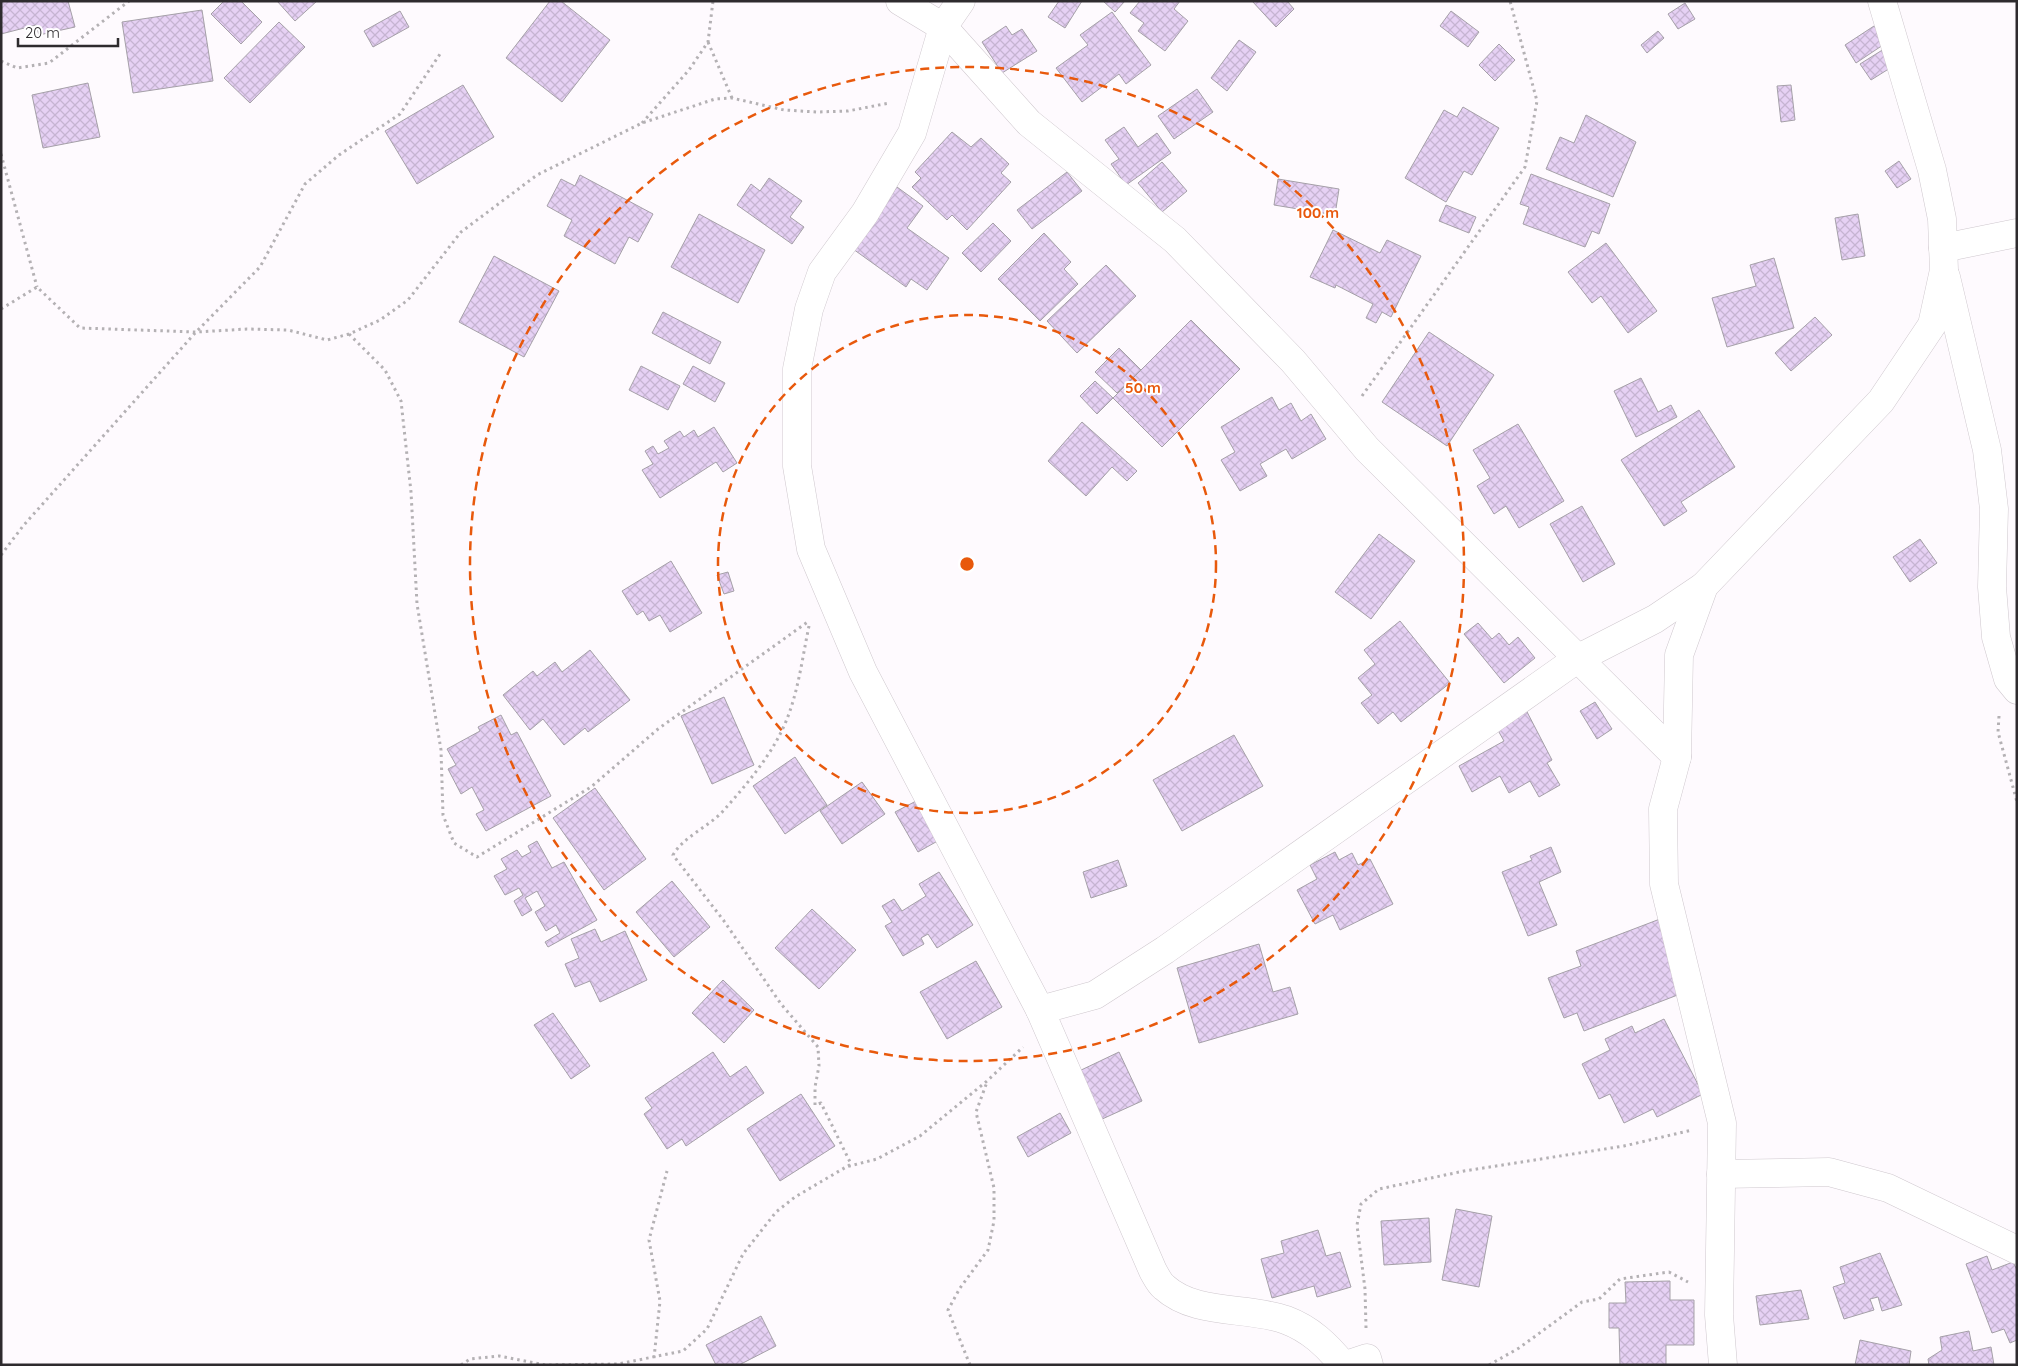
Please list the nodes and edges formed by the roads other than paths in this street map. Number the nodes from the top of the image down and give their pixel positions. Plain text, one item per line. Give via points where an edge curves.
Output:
1 (900, 1) edge
2 (961, 1) edge
3 (1882, 1) edge
4 (943, 27) junction
5 (2017, 233) edge
6 (1943, 259) junction
7 (1704, 586) junction
8 (1577, 660) junction
9 (2013, 684) edge
10 (1677, 756) junction
11 (1040, 1010) junction
12 (1721, 1174) junction
13 (2017, 1250) edge
14 (1356, 1363) edge
15 (1723, 1365) edge

1 - 4 street
2 - 4 street
3 - 6 street via 1932,170 1942,219
4 - 8 street via 1029,123 1176,240 1293,361 1367,449
4 - 11 street via 912,133 865,213 822,272 809,309 797,368 797,466 812,550 863,672
5 - 6 street
6 - 7 street via 1932,325 1881,401
6 - 9 street via 1987,450 1994,509 1992,587 1996,637
7 - 8 street via 1654,620
7 - 10 street via 1679,655
8 - 10 street
8 - 11 street via 1165,950 1095,995
10 - 12 street via 1662,809 1664,884 1722,1123
11 - 14 street via 1153,1271 1163,1286 1188,1302 1285,1320
12 - 13 street via 1828,1172 1888,1188
12 - 15 street via 1719,1298

